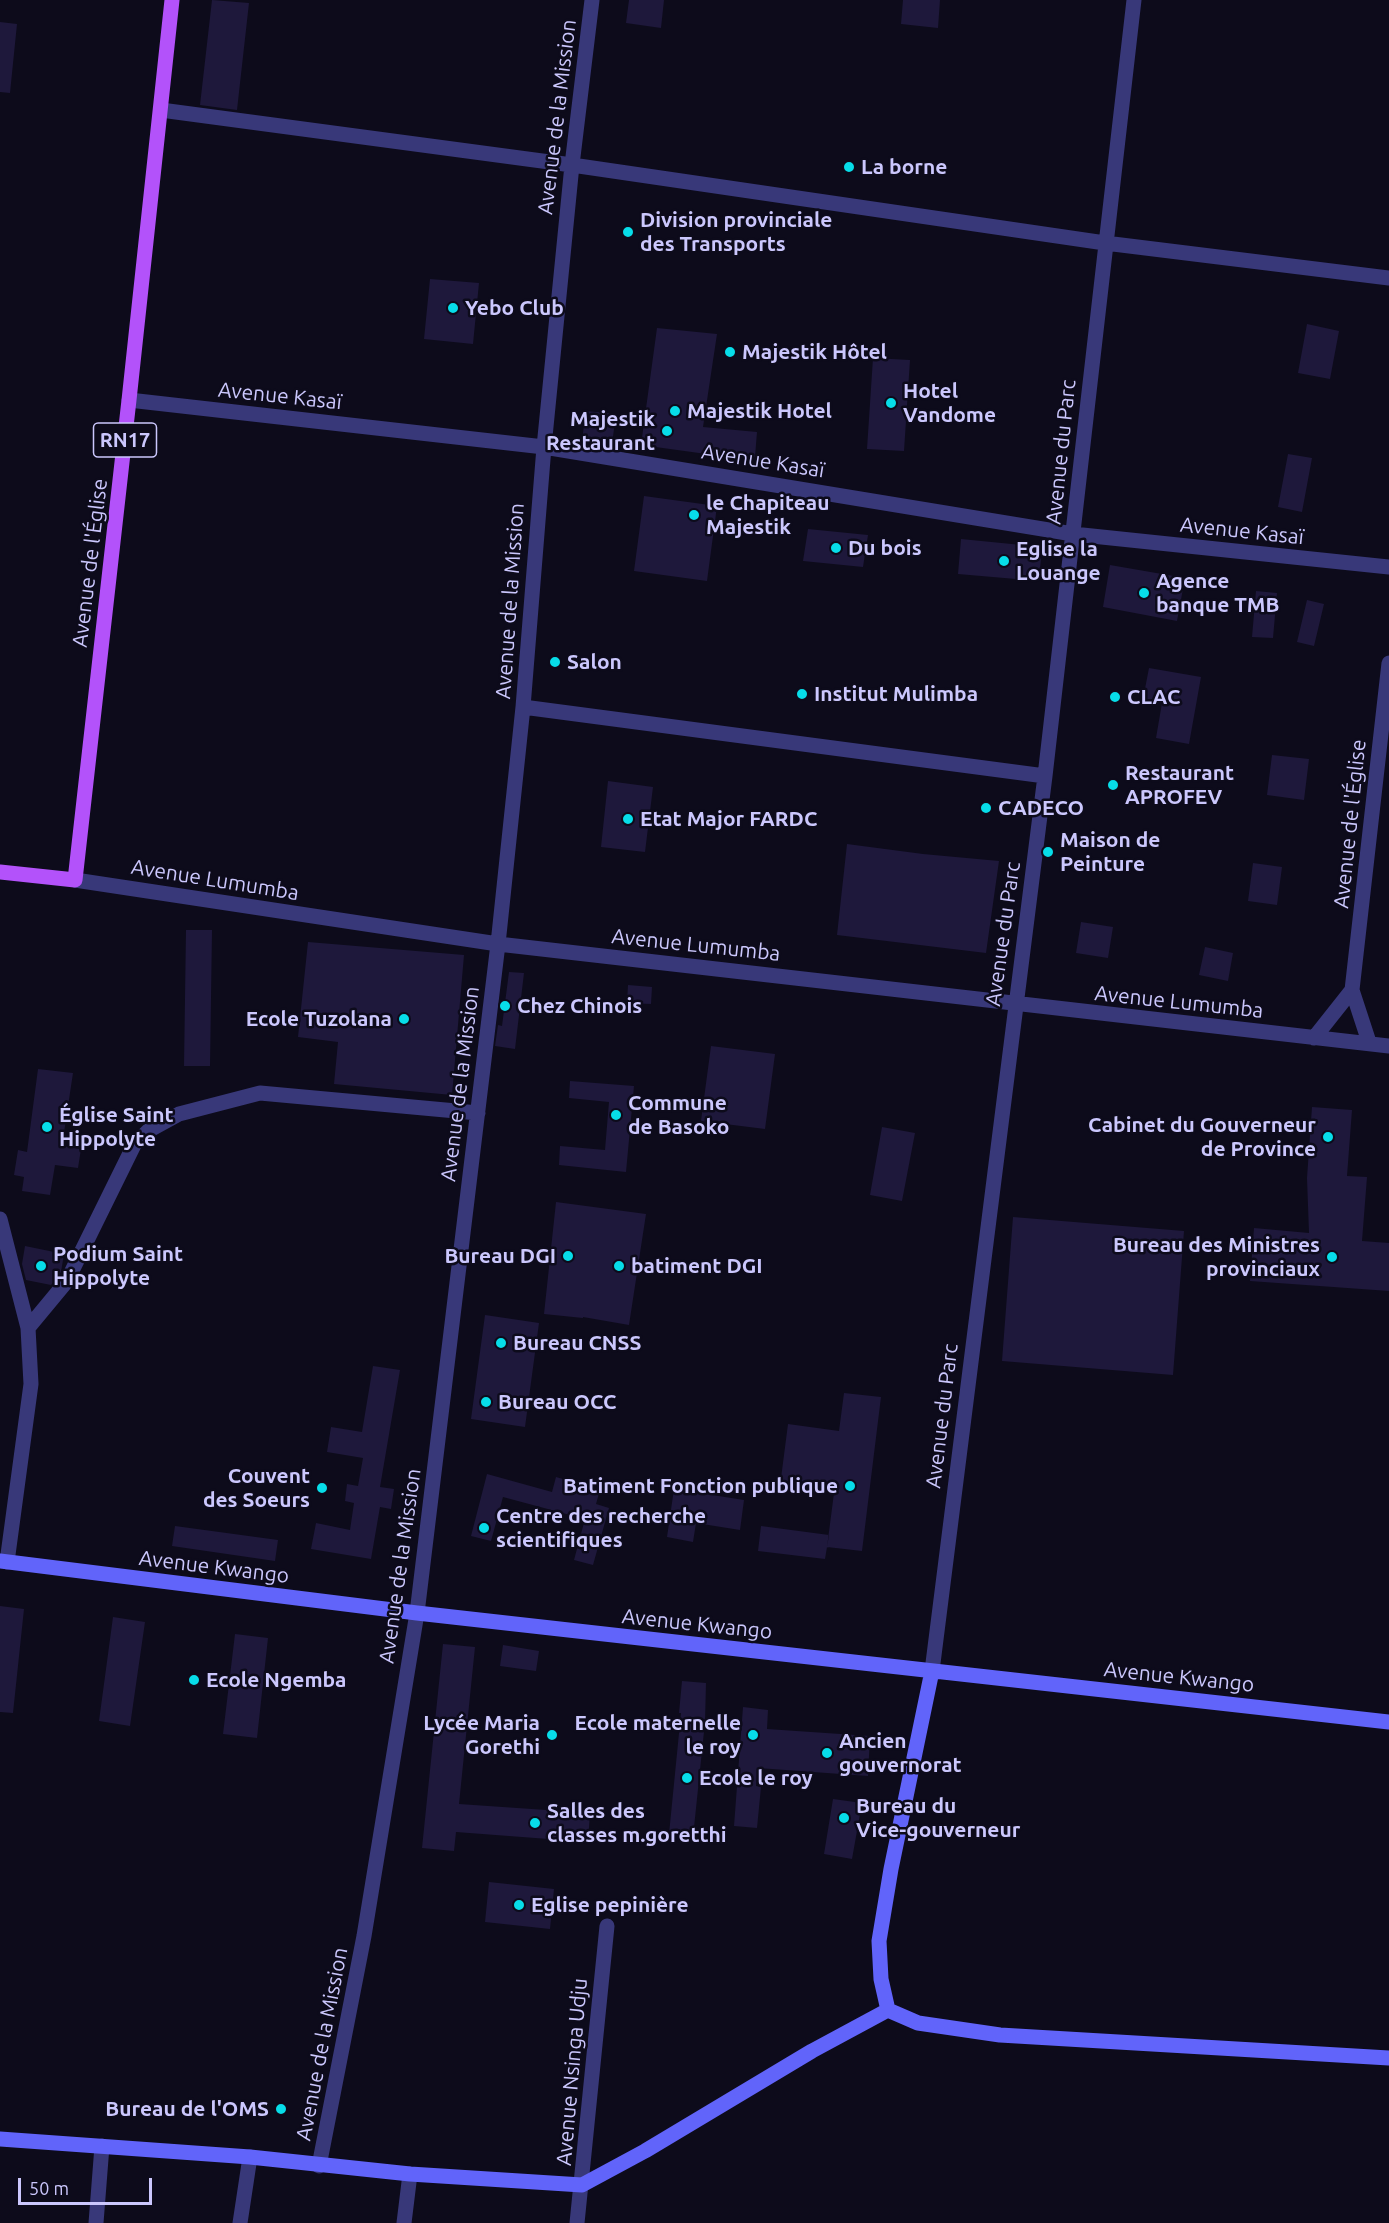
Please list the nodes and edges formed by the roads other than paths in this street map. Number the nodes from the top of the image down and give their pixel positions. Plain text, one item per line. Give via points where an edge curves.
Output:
1 (172, 0) edge
2 (592, 0) edge
3 (1134, 0) edge
4 (161, 110) junction
5 (572, 165) junction
6 (1105, 243) junction
7 (1389, 278) edge
8 (129, 400) junction
9 (544, 447) junction
10 (1073, 534) junction
11 (1389, 567) edge
12 (1389, 663) edge
13 (524, 707) junction
14 (1045, 776) junction
15 (0, 872) edge
16 (75, 880) junction
17 (498, 944) junction
18 (1352, 990) junction
19 (1014, 1004) junction
20 (1314, 1038) junction
21 (1369, 1042) junction
22 (1389, 1046) edge
23 (478, 1113) junction
24 (0, 1219) edge
25 (28, 1328) junction
26 (4, 1562) edge
27 (417, 1613) junction
28 (932, 1671) junction
29 (1389, 1722) edge
30 (607, 1926) dead end
31 (888, 2010) junction
32 (1389, 2058) edge
33 (0, 2139) edge
34 (102, 2146) junction
35 (250, 2157) junction
36 (319, 2166) junction
37 (410, 2174) junction
38 (582, 2185) junction
39 (96, 2223) edge
40 (240, 2223) edge
41 (404, 2223) edge
42 (577, 2223) edge

1 - 4 main road, Avenue de l'Église / RN17
2 - 5 street, Avenue de la Mission
3 - 6 street, Avenue du Parc
4 - 5 street
4 - 8 main road, Avenue de l'Église / RN17
5 - 6 street
5 - 9 street, Avenue de la Mission
6 - 7 street
6 - 10 street, Avenue du Parc
8 - 9 street, Avenue Kasaï
8 - 16 main road, Avenue de l'Église / RN17
9 - 10 street, Avenue Kasaï
9 - 13 street, Avenue de la Mission
10 - 11 street, Avenue Kasaï
10 - 14 street, Avenue du Parc
12 - 18 street, Avenue de l'Église
13 - 14 street
13 - 17 street, Avenue de la Mission
14 - 19 street, Avenue du Parc
15 - 16 main road, Avenue Lumumba
16 - 17 street, Avenue Lumumba
17 - 19 street, Avenue Lumumba
17 - 23 street, Avenue de la Mission
18 - 20 street
18 - 21 street
19 - 20 street, Avenue Lumumba
19 - 28 street, Avenue du Parc
20 - 21 street, Avenue Lumumba
21 - 22 street, Avenue Lumumba
23 - 25 street via 260,1093 179,1114 148,1131 134,1145 67,1281
23 - 27 street, Avenue de la Mission
24 - 25 street
25 - 26 street via 31,1384
26 - 27 street, Avenue Kwango
27 - 28 street, Avenue Kwango
27 - 36 street, Avenue de la Mission via 364,1936
28 - 29 street, Avenue Kwango
28 - 31 street, Avenue du Parc via 879,1941
30 - 38 street, Avenue Nsinga Udju
31 - 32 street via 918,2023 1000,2035
31 - 38 street via 812,2050
33 - 34 street
34 - 35 street
34 - 39 street
35 - 36 street
35 - 40 street
36 - 37 street
37 - 38 street
37 - 41 street
38 - 42 street, Avenue Nsinga Udju

